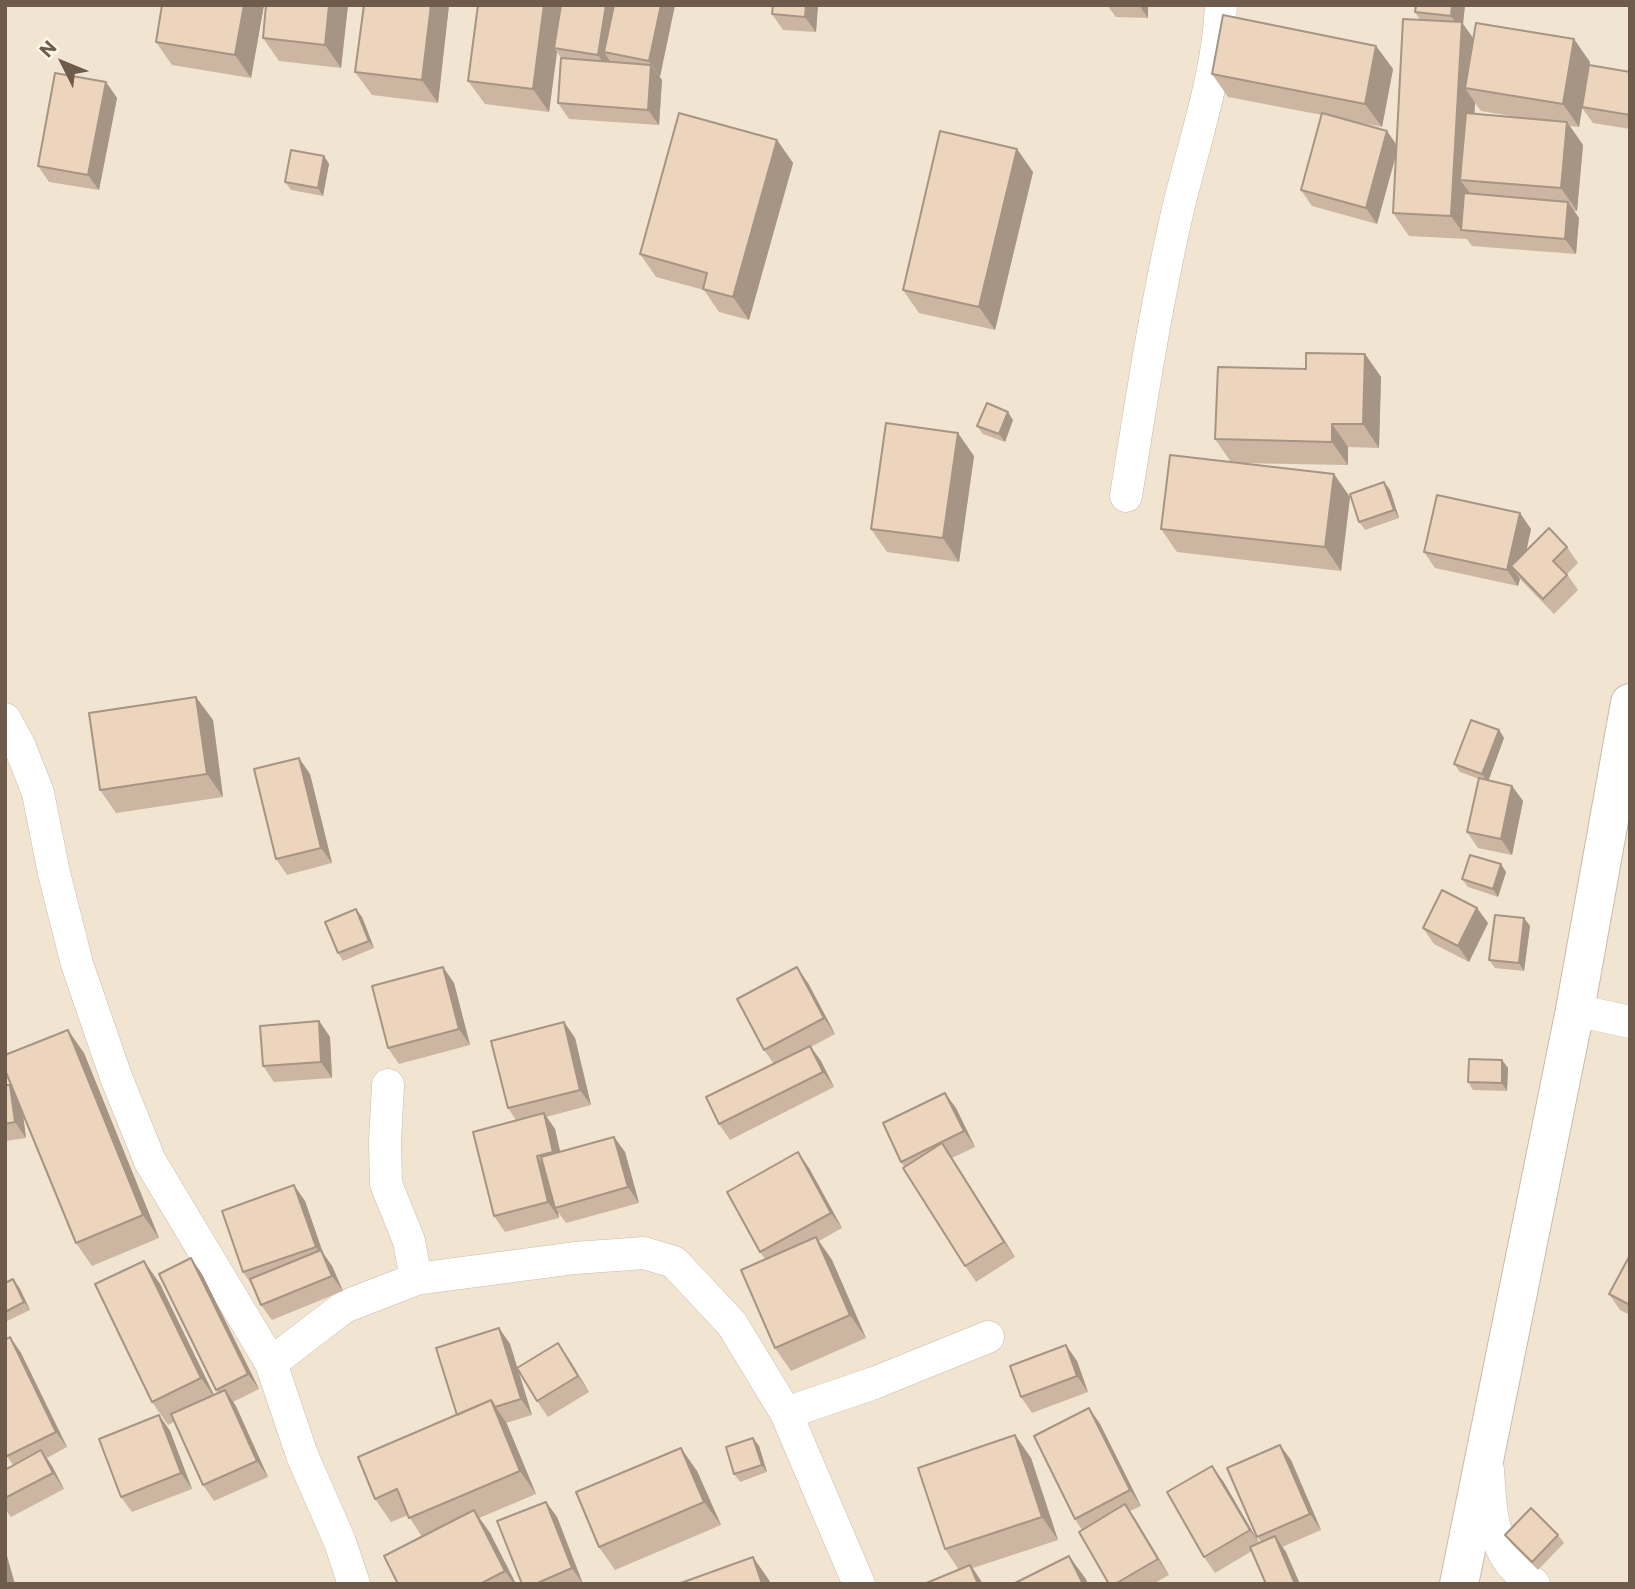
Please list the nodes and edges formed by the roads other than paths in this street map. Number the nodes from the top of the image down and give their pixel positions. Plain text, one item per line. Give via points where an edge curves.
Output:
1 (1221, 5) edge
2 (1126, 496) dead end
3 (1630, 703) edge
4 (5, 719) edge
5 (1575, 1010) junction
6 (1630, 1022) edge
7 (388, 1085) dead end
8 (416, 1279) junction
9 (988, 1337) dead end
10 (271, 1363) junction
11 (786, 1413) junction
12 (1487, 1453) junction
13 (354, 1584) edge
14 (859, 1584) edge
15 (1459, 1584) edge
16 (1534, 1584) edge

1 - 2 street via 1203,117 1176,216 1152,335
3 - 5 street
4 - 10 street via 38,793 77,964 150,1161
5 - 6 street
5 - 12 street
7 - 8 street via 386,1184 409,1241
8 - 10 street via 344,1307
8 - 11 street via 644,1253 674,1262 732,1324
9 - 11 street
10 - 13 street
11 - 14 street
12 - 15 street
12 - 16 street via 1491,1506 1501,1545 1510,1562

